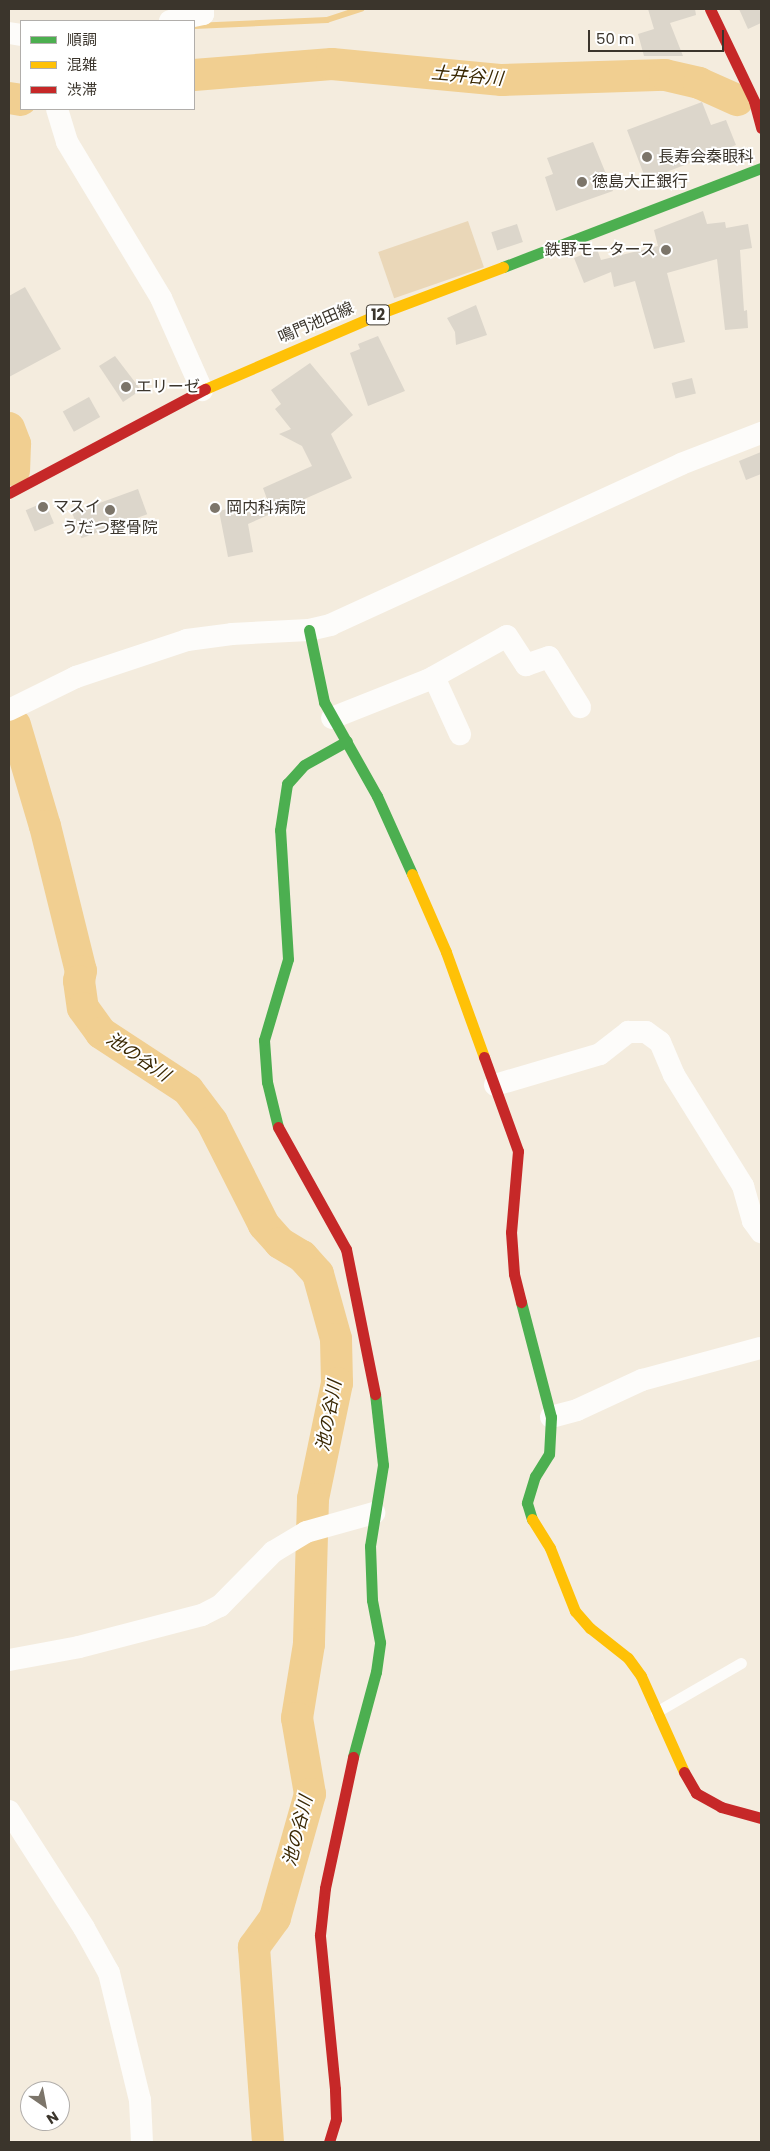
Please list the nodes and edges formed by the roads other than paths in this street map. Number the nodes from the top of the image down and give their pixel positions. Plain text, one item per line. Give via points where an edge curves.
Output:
1 (203, 9) edge
2 (710, 9) edge
3 (175, 20) edge
4 (58, 110) edge
5 (761, 128) edge
6 (761, 168) edge
7 (202, 390) junction
8 (761, 433) edge
9 (9, 493) edge
10 (309, 630) junction
11 (434, 677) junction
12 (580, 707) dead end
13 (9, 710) edge
14 (332, 718) junction
15 (460, 734) dead end
16 (347, 741) junction
17 (495, 1085) junction
18 (761, 1232) edge
19 (761, 1348) edge
20 (551, 1417) junction
21 (374, 1513) junction
22 (9, 1660) edge
23 (741, 1663) dead end
24 (656, 1712) junction
25 (9, 1811) edge
26 (760, 1815) edge
27 (142, 2142) edge
28 (329, 2142) edge

1 - 3 street via 203,14
2 - 5 street via 754,101
4 - 7 street via 67,142 161,298
6 - 7 street, 鳴門池田線 / 12 via 386,311
7 - 9 street, 鳴門池田線 / 12
8 - 10 street via 681,464 383,601
10 - 13 street via 187,640 76,677
10 - 14 street via 324,702
11 - 12 street via 507,636 526,665 550,657
11 - 14 street
11 - 15 street
14 - 16 street
16 - 17 street via 377,796 446,952
16 - 21 street via 304,765 287,784 280,830 288,959 264,1040 267,1082 278,1126 346,1249 375,1394 383,1465
17 - 18 street via 600,1054 628,1032 646,1032 660,1042 674,1076 743,1186 753,1221
17 - 20 street via 518,1151 511,1232 514,1274
19 - 20 street via 642,1380 577,1410
20 - 24 street via 549,1454 535,1476 527,1503 531,1518 550,1548 575,1611 590,1628 628,1658 641,1676
21 - 22 street via 312,1530 273,1552 220,1606 202,1615 78,1647
21 - 28 street via 370,1546 372,1600 380,1642 376,1672 344,1790 325,1888 320,1936 335,2089 336,2119
23 - 24 lane
24 - 26 street via 676,1760 696,1793 721,1807
25 - 27 street via 84,1928 109,1974 140,2100

